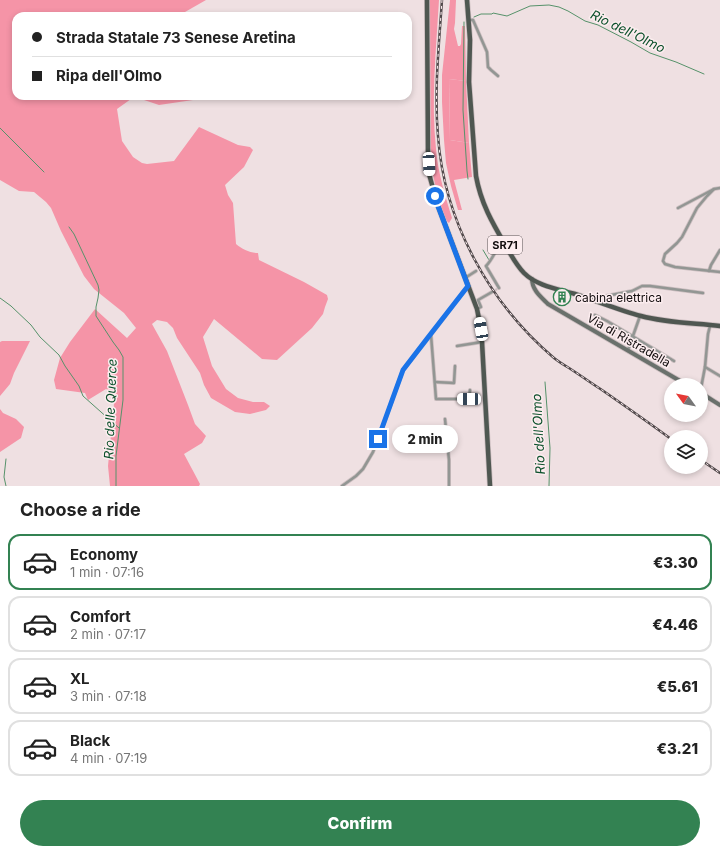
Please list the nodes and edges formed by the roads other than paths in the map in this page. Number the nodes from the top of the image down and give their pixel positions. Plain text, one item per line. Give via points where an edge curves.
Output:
1 (427, 0) edge
2 (468, 0) edge
3 (468, 20) junction
4 (498, 76) dead end
5 (720, 188) edge
6 (714, 189) junction
7 (678, 208) dead end
8 (502, 240) junction
9 (720, 250) edge
10 (476, 271) dead end
11 (709, 271) junction
12 (720, 272) edge
13 (465, 278) junction
14 (532, 279) junction
15 (468, 286) junction
16 (499, 288) dead end
17 (492, 292) tunnel mouth
18 (702, 292) dead end
19 (599, 302) junction
20 (477, 309) junction
21 (596, 315) dead end
22 (640, 316) junction
23 (710, 325) junction
24 (720, 326) edge
25 (431, 335) junction
26 (632, 337) junction
27 (482, 342) junction
28 (457, 346) dead end
29 (628, 350) junction
30 (674, 361) dead end
31 (455, 366) dead end
32 (705, 367) junction
33 (720, 376) edge
34 (675, 378) edge
35 (703, 378) edge
36 (435, 382) junction
37 (470, 390) dead end
38 (708, 398) edge
39 (720, 405) edge
40 (445, 419) dead end
41 (342, 486) edge
42 (449, 486) edge
43 (490, 486) edge

1 - 13 main road via 429,174
2 - 3 main road, SR71
3 - 4 street via 473,20 487,52 488,67
3 - 8 main road, SR71 via 469,82 478,189 484,207
5 - 6 street
6 - 7 street
6 - 11 street via 697,208 682,237 665,254 663,261 675,267
8 - 14 main road, SR71 via 518,266
8 - 16 street via 486,266
9 - 11 street
10 - 13 street
11 - 12 street
13 - 15 main road
14 - 19 main road, SR71 via 545,286
14 - 29 street, Via di Ristradella via 537,293 548,304
15 - 20 main road
15 - 25 street
17 - 20 street via 478,300 481,307
18 - 19 street via 642,286 632,291 606,296
19 - 22 main road, SR71
20 - 27 main road
21 - 26 street
22 - 23 main road, SR71
22 - 26 street
23 - 24 main road, SR71
23 - 32 street
25 - 36 street
25 - 41 street via 403,370 373,452 363,469
26 - 29 street
26 - 30 street
27 - 28 street
27 - 43 main road
29 - 34 street, Via di Ristradella
31 - 36 street via 454,383
32 - 33 street
32 - 35 street
36 - 37 street via 436,399 469,399
38 - 39 street
40 - 42 street

